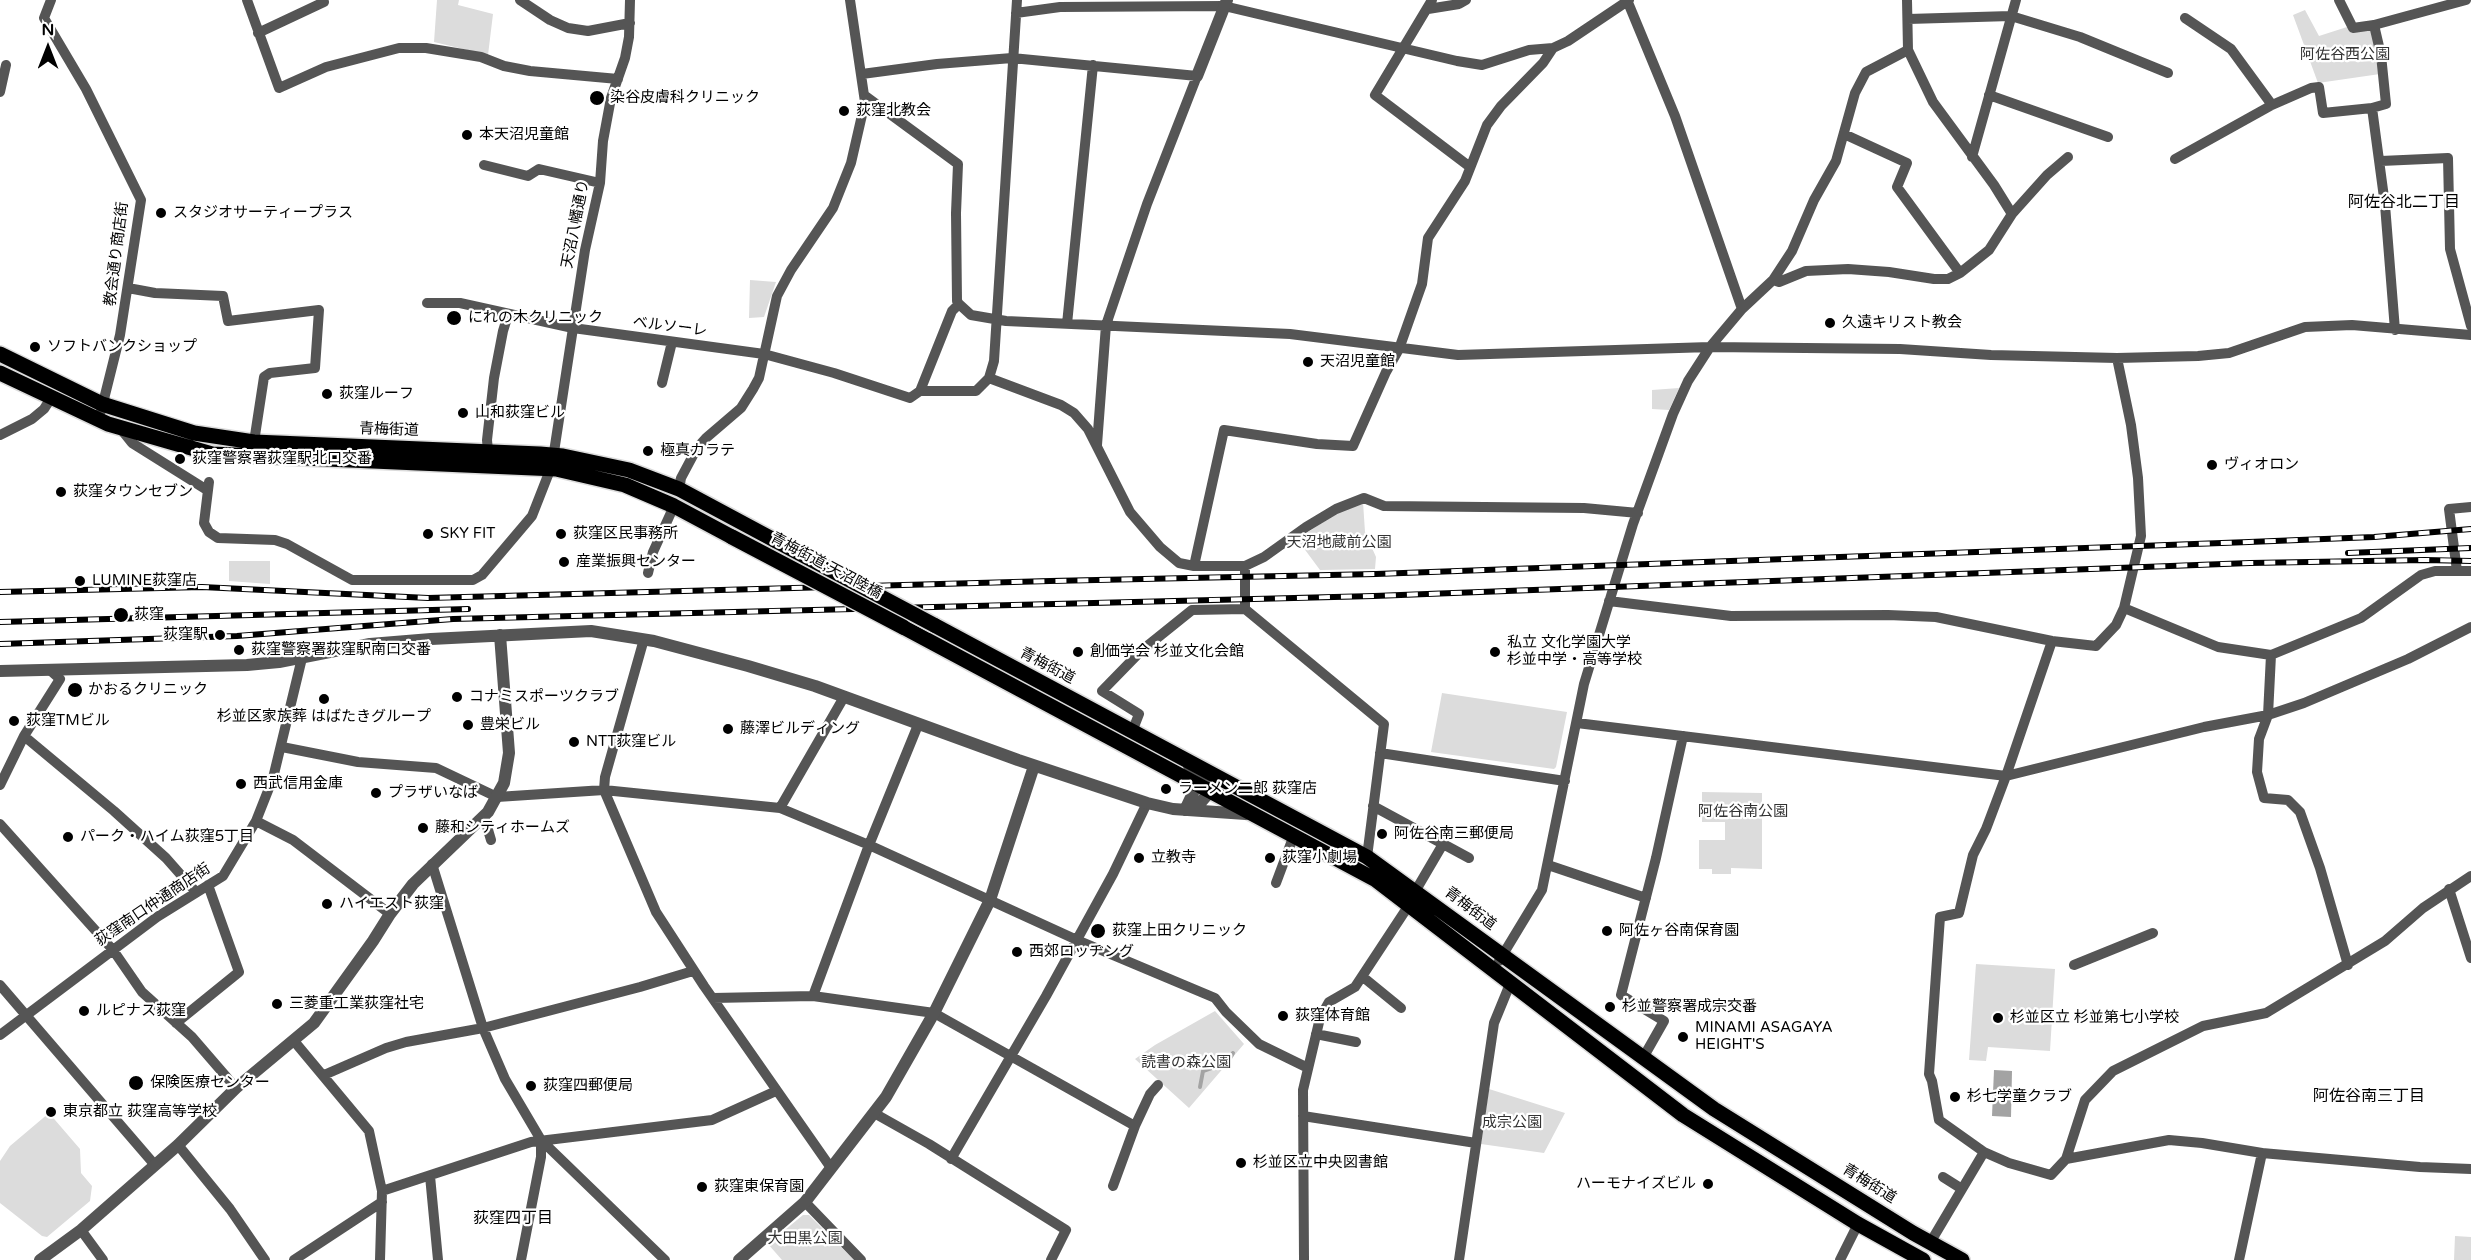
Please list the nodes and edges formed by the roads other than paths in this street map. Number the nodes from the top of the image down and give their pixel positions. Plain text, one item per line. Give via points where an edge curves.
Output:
1 (51, 0) edge
2 (247, 0) edge
3 (520, 0) edge
4 (630, 0) edge
5 (850, 0) edge
6 (1017, 0) edge
7 (1466, 0) edge
8 (1628, 0) edge
9 (1907, 0) edge
10 (2016, 0) edge
11 (2338, 0) edge
12 (2466, 0) edge
13 (324, 2) dead end
14 (1225, 3) edge
15 (1430, 4) edge
16 (1016, 13) junction
17 (2011, 16) junction
18 (2185, 18) dead end
19 (1908, 19) junction
20 (630, 23) junction
21 (2374, 25) junction
22 (258, 33) junction
23 (1404, 47) junction
24 (1553, 48) junction
25 (1908, 50) junction
26 (1012, 58) junction
27 (6, 65) dead end
28 (1093, 65) junction
29 (2168, 73) dead end
30 (862, 74) junction
31 (1197, 76) junction
32 (618, 79) junction
33 (0, 92) edge
34 (864, 95) junction
35 (1989, 95) junction
36 (2272, 105) junction
37 (2372, 108) junction
38 (1844, 134) junction
39 (2108, 137) dead end
40 (1972, 157) junction
41 (2068, 157) dead end
42 (2175, 159) dead end
43 (2381, 161) junction
44 (484, 165) dead end
45 (1470, 167) junction
46 (600, 183) junction
47 (2012, 214) junction
48 (1960, 273) junction
49 (1773, 280) junction
50 (128, 288) junction
51 (427, 303) dead end
52 (959, 304) junction
53 (1742, 309) junction
54 (508, 315) junction
55 (998, 319) junction
56 (1067, 324) junction
57 (1106, 325) junction
58 (2471, 326) edge
59 (573, 328) junction
60 (2395, 330) junction
61 (2471, 335) edge
62 (672, 342) junction
63 (1710, 347) junction
64 (1399, 349) junction
65 (0, 354) edge
66 (764, 354) junction
67 (2117, 358) junction
68 (0, 373) edge
69 (989, 378) junction
70 (662, 383) dead end
71 (920, 391) junction
72 (51, 398) junction
73 (102, 404) junction
74 (114, 426) junction
75 (0, 435) edge
76 (254, 442) junction
77 (1097, 446) junction
78 (488, 451) junction
79 (552, 462) junction
80 (678, 489) junction
81 (674, 506) junction
82 (2471, 507) edge
83 (1638, 513) junction
84 (732, 537) joint
85 (776, 541) joint
86 (1194, 566) junction
87 (1245, 566) junction
88 (2457, 571) junction
89 (2471, 571) edge
90 (648, 573) dead end
91 (1609, 601) junction
92 (2124, 608) junction
93 (1245, 609) junction
94 (934, 625) joint
95 (2471, 627) edge
96 (500, 635) junction
97 (644, 639) junction
98 (2052, 641) junction
99 (2271, 655) junction
100 (302, 658) junction
101 (0, 671) edge
102 (51, 671) junction
103 (844, 697) junction
104 (2268, 715) junction
105 (1578, 723) junction
106 (918, 725) junction
107 (1132, 732) junction
108 (24, 736) junction
109 (1683, 736) junction
110 (282, 747) junction
111 (1380, 753) junction
112 (1182, 759) junction
113 (1034, 766) junction
114 (2006, 776) junction
115 (1190, 781) junction
116 (1565, 781) junction
117 (0, 785) edge
118 (1205, 789) junction
119 (604, 790) junction
120 (497, 797) junction
121 (1228, 800) junction
122 (1147, 803) junction
123 (1267, 803) junction
124 (1373, 806) junction
125 (780, 808) junction
126 (1185, 810) junction
127 (484, 816) junction
128 (1259, 817) junction
129 (256, 821) junction
130 (0, 824) edge
131 (1294, 835) junction
132 (491, 840) dead end
133 (1443, 844) junction
134 (869, 845) junction
135 (1367, 857) junction
136 (1469, 858) dead end
137 (432, 864) junction
138 (1548, 866) junction
139 (2471, 876) edge
140 (1276, 883) dead end
141 (208, 885) junction
142 (2450, 889) junction
143 (1416, 891) junction
144 (196, 892) junction
145 (1646, 898) junction
146 (990, 900) junction
147 (1409, 905) junction
148 (390, 914) junction
149 (2153, 933) dead end
150 (1077, 940) junction
151 (113, 950) junction
152 (1502, 956) junction
153 (2471, 958) edge
154 (2074, 965) dead end
155 (2348, 965) junction
156 (1492, 970) junction
157 (693, 971) junction
158 (1363, 977) junction
159 (1510, 984) junction
160 (0, 985) edge
161 (813, 996) junction
162 (713, 998) junction
163 (1401, 1008) dead end
164 (934, 1014) junction
165 (27, 1015) junction
166 (176, 1023) junction
167 (483, 1028) junction
168 (1316, 1034) junction
169 (0, 1035) edge
170 (294, 1041) junction
171 (1356, 1042) dead end
172 (1012, 1055) junction
173 (1643, 1058) junction
174 (1308, 1068) junction
175 (324, 1075) junction
176 (1158, 1085) dead end
177 (236, 1088) junction
178 (776, 1091) junction
179 (874, 1113) junction
180 (1303, 1116) junction
181 (1135, 1126) junction
182 (541, 1140) junction
183 (1476, 1143) junction
184 (178, 1145) junction
185 (1984, 1152) junction
186 (2262, 1153) junction
187 (951, 1159) junction
188 (2066, 1159) junction
189 (154, 1164) junction
190 (831, 1168) junction
191 (2471, 1169) edge
192 (430, 1176) junction
193 (1942, 1177) dead end
194 (1113, 1186) dead end
195 (1962, 1189) junction
196 (382, 1197) junction
197 (805, 1202) junction
198 (1858, 1224) junction
199 (81, 1230) junction
200 (1930, 1243) junction
201 (40, 1260) edge
202 (103, 1260) edge
203 (265, 1260) edge
204 (294, 1260) edge
205 (380, 1260) edge
206 (438, 1260) edge
207 (521, 1260) edge
208 (665, 1260) edge
209 (739, 1260) edge
210 (861, 1260) edge
211 (1051, 1260) edge
212 (1304, 1260) edge
213 (1459, 1260) edge
214 (1840, 1260) edge
215 (1923, 1260) edge
216 (1962, 1260) edge
217 (2239, 1260) edge

1 - 50 street, 教会通り商店街 via 44,18 87,89 141,200
2 - 22 street
3 - 20 street via 568,28 588,31
4 - 20 street, 天沼八幡通り
5 - 30 street
6 - 16 street
7 - 15 street via 1459,4
8 - 24 street
8 - 53 street via 1679,125
9 - 19 street
10 - 17 street
11 - 21 street via 2353,28
12 - 21 street
13 - 22 street
14 - 16 street via 1060,7
14 - 23 street
14 - 31 street
15 - 23 street
16 - 26 street
17 - 19 street
17 - 29 street via 2080,37
17 - 35 street
18 - 36 street via 2231,49
19 - 25 street
20 - 32 street, 天沼八幡通り
21 - 37 street via 2386,104
22 - 32 street via 279,88 326,67 399,48 426,48 481,57 504,66
23 - 24 street via 1482,65 1529,50
23 - 45 street via 1375,95
24 - 45 street via 1487,125
25 - 38 street via 1866,72 1855,93
25 - 40 street via 1933,102
26 - 28 street
26 - 30 street
26 - 55 street
27 - 33 street
28 - 31 street
28 - 56 street
30 - 34 street
31 - 57 street via 1147,204
32 - 46 street, 天沼八幡通り via 603,141
34 - 52 street via 958,164
34 - 66 street via 851,163 833,208 777,296
35 - 39 street
35 - 40 street
36 - 37 street via 2319,87 2323,113
36 - 42 street
37 - 43 street
38 - 48 street via 1907,163 1897,186
38 - 49 street via 1836,161 1792,251
40 - 47 street
41 - 47 street
43 - 58 street via 2448,158 2450,249
43 - 60 street
44 - 46 street via 528,176 539,169
45 - 64 street via 1428,238 1422,284
46 - 59 street, 天沼八幡通り
47 - 48 street via 1989,250
48 - 49 street via 1948,279 1934,279 1848,269 1806,272 1779,282
49 - 53 street
50 - 73 street, 教会通り商店街
50 - 76 street via 223,296 228,321 319,309 315,368 264,377
51 - 54 street, ベルソーレ via 460,303
52 - 55 street via 971,315
52 - 71 street via 952,311
53 - 63 street
54 - 59 street, ベルソーレ
54 - 78 street via 494,378
55 - 56 street
55 - 69 street
56 - 57 street
57 - 64 street via 1290,334
57 - 77 street
59 - 62 street, ベルソーレ
59 - 79 street, 天沼八幡通り
60 - 61 street
60 - 67 street via 2352,325 2305,327 2229,353
62 - 66 street, ベルソーレ
62 - 70 street
63 - 64 street via 1458,355
63 - 67 street via 1900,349
63 - 83 street via 1673,414
64 - 86 street via 1353,446 1224,430
65 - 73 main road, 青梅街道
66 - 71 street, ベルソーレ via 910,398
66 - 80 street via 759,378 746,402 697,448
67 - 92 street via 2131,425 2141,536
68 - 72 main road, 青梅街道
69 - 71 street via 976,391
69 - 77 street via 1074,413
72 - 74 main road, 青梅街道
72 - 75 street via 32,419
73 - 74 street via 103,418
73 - 76 main road, 青梅街道 via 194,433
74 - 79 main road, 青梅街道 via 212,454
74 - 79 street, 天沼八幡通り via 132,443 208,486 205,528 218,538 275,540 352,580 473,580 482,575 532,516
76 - 78 main road, 青梅街道
77 - 86 street via 1130,512 1179,563
78 - 79 main road, 青梅街道
79 - 80 main road, 青梅街道 via 629,470
79 - 81 main road, 青梅街道 via 625,485
80 - 85 main road, 青梅街道
81 - 84 main road, 青梅街道
81 - 90 street
82 - 88 street via 2449,508
83 - 87 street via 1584,508 1384,506 1364,498 1336,509
83 - 91 street
84 - 115 main road, 青梅街道;天沼陸橋, bridge
85 - 94 main road, 青梅街道;天沼陸橋, bridge
86 - 87 street
87 - 93 street
88 - 89 street
88 - 99 street via 2421,575 2361,618
91 - 98 street via 1731,616 1936,617
91 - 105 street via 1584,684
92 - 98 street via 2116,625 2096,646
92 - 99 street via 2218,646
93 - 107 street via 1192,610 1102,691 1139,714
93 - 111 street via 1384,724
94 - 107 main road, 青梅街道
95 - 104 street via 2397,663
96 - 97 street via 591,631
96 - 100 street via 370,644
96 - 120 street via 508,753 504,783
97 - 103 street via 748,666
97 - 119 street
98 - 114 street
99 - 104 street
100 - 102 street via 247,665
100 - 110 street, 荻窪南口仲通商店街
101 - 102 street
102 - 108 street via 60,679
103 - 106 street
103 - 125 street
104 - 114 street
104 - 155 street via 2259,739 2258,764 2264,798 2288,800 2300,812
105 - 109 street
105 - 116 street
106 - 113 street
106 - 134 street
107 - 112 main road, 青梅街道
108 - 117 street
108 - 144 street via 166,858
109 - 114 street
109 - 145 street
110 - 120 street via 358,762 436,768
110 - 129 street, 荻窪南口仲通商店街
111 - 116 street
111 - 124 street
112 - 118 street via 1203,779
112 - 123 main road, 青梅街道
113 - 122 street
113 - 146 street
114 - 185 street via 1973,855 1959,913 1940,917 1929,1074 1939,1120
115 - 118 main road
115 - 126 street via 1193,793
116 - 138 street
118 - 121 main road
118 - 126 street via 1202,802
119 - 120 street
119 - 125 street
119 - 157 street via 656,912
120 - 127 street
121 - 123 street
121 - 126 street
121 - 128 main road
122 - 126 street
122 - 150 street
123 - 135 main road, 青梅街道
124 - 133 street
124 - 135 street
125 - 134 street
126 - 128 street
127 - 132 street
127 - 137 street
128 - 131 main road
129 - 141 street, 荻窪南口仲通商店街 via 223,876
129 - 148 street via 293,840
130 - 151 street
131 - 140 street
131 - 147 main road via 1376,880
133 - 136 street
133 - 143 street
134 - 146 street
134 - 161 street
135 - 143 main road, 青梅街道
137 - 148 street
137 - 167 street
138 - 145 street
138 - 152 street via 1542,890
139 - 142 street
141 - 144 street, 荻窪南口仲通商店街
141 - 166 street via 239,972
142 - 153 street
142 - 155 street
143 - 152 main road, 青梅街道
144 - 151 street, 荻窪南口仲通商店街
145 - 173 street via 1621,994 1664,1021
146 - 150 street
146 - 164 street
147 - 156 main road
147 - 158 street
148 - 170 street via 314,1023
149 - 154 street
150 - 172 street
150 - 174 street via 1215,998 1259,1044
151 - 165 street, 荻窪南口仲通商店街
151 - 166 street via 142,992
152 - 156 street
152 - 173 main road, 青梅街道
155 - 188 street via 2266,1013 2203,1026 2113,1071 2085,1100
156 - 159 main road
157 - 162 street
157 - 167 street
158 - 163 street
158 - 168 street via 1325,1007
159 - 183 street via 1494,1023
159 - 198 main road via 1683,1115
160 - 165 street
161 - 162 street
161 - 164 street
162 - 178 street
164 - 172 street
164 - 179 street
165 - 169 street, 荻窪南口仲通商店街
165 - 189 street
166 - 177 street
167 - 175 street via 386,1048
167 - 182 street via 505,1079
168 - 171 street
168 - 174 street
170 - 175 street
170 - 177 street
172 - 181 street
172 - 187 street
173 - 200 main road, 青梅街道 via 1714,1109
174 - 180 street
175 - 196 street via 369,1131
176 - 181 street
177 - 184 street
178 - 182 street via 712,1120
178 - 190 street
179 - 187 street
179 - 190 street
180 - 183 street
180 - 212 street
181 - 194 street
182 - 192 street
182 - 207 street via 542,1157
182 - 208 street
183 - 213 street
184 - 189 street
184 - 203 street
185 - 188 street via 2051,1175
185 - 195 street
186 - 188 street via 2169,1140
186 - 191 street
186 - 217 street
187 - 211 street via 1066,1230
189 - 199 street
190 - 197 street
192 - 196 street
192 - 206 street
193 - 195 street
195 - 200 street
196 - 204 street
196 - 205 street
197 - 209 street
197 - 210 street
198 - 214 street
198 - 215 main road
199 - 201 street
199 - 202 street
200 - 216 main road, 青梅街道

